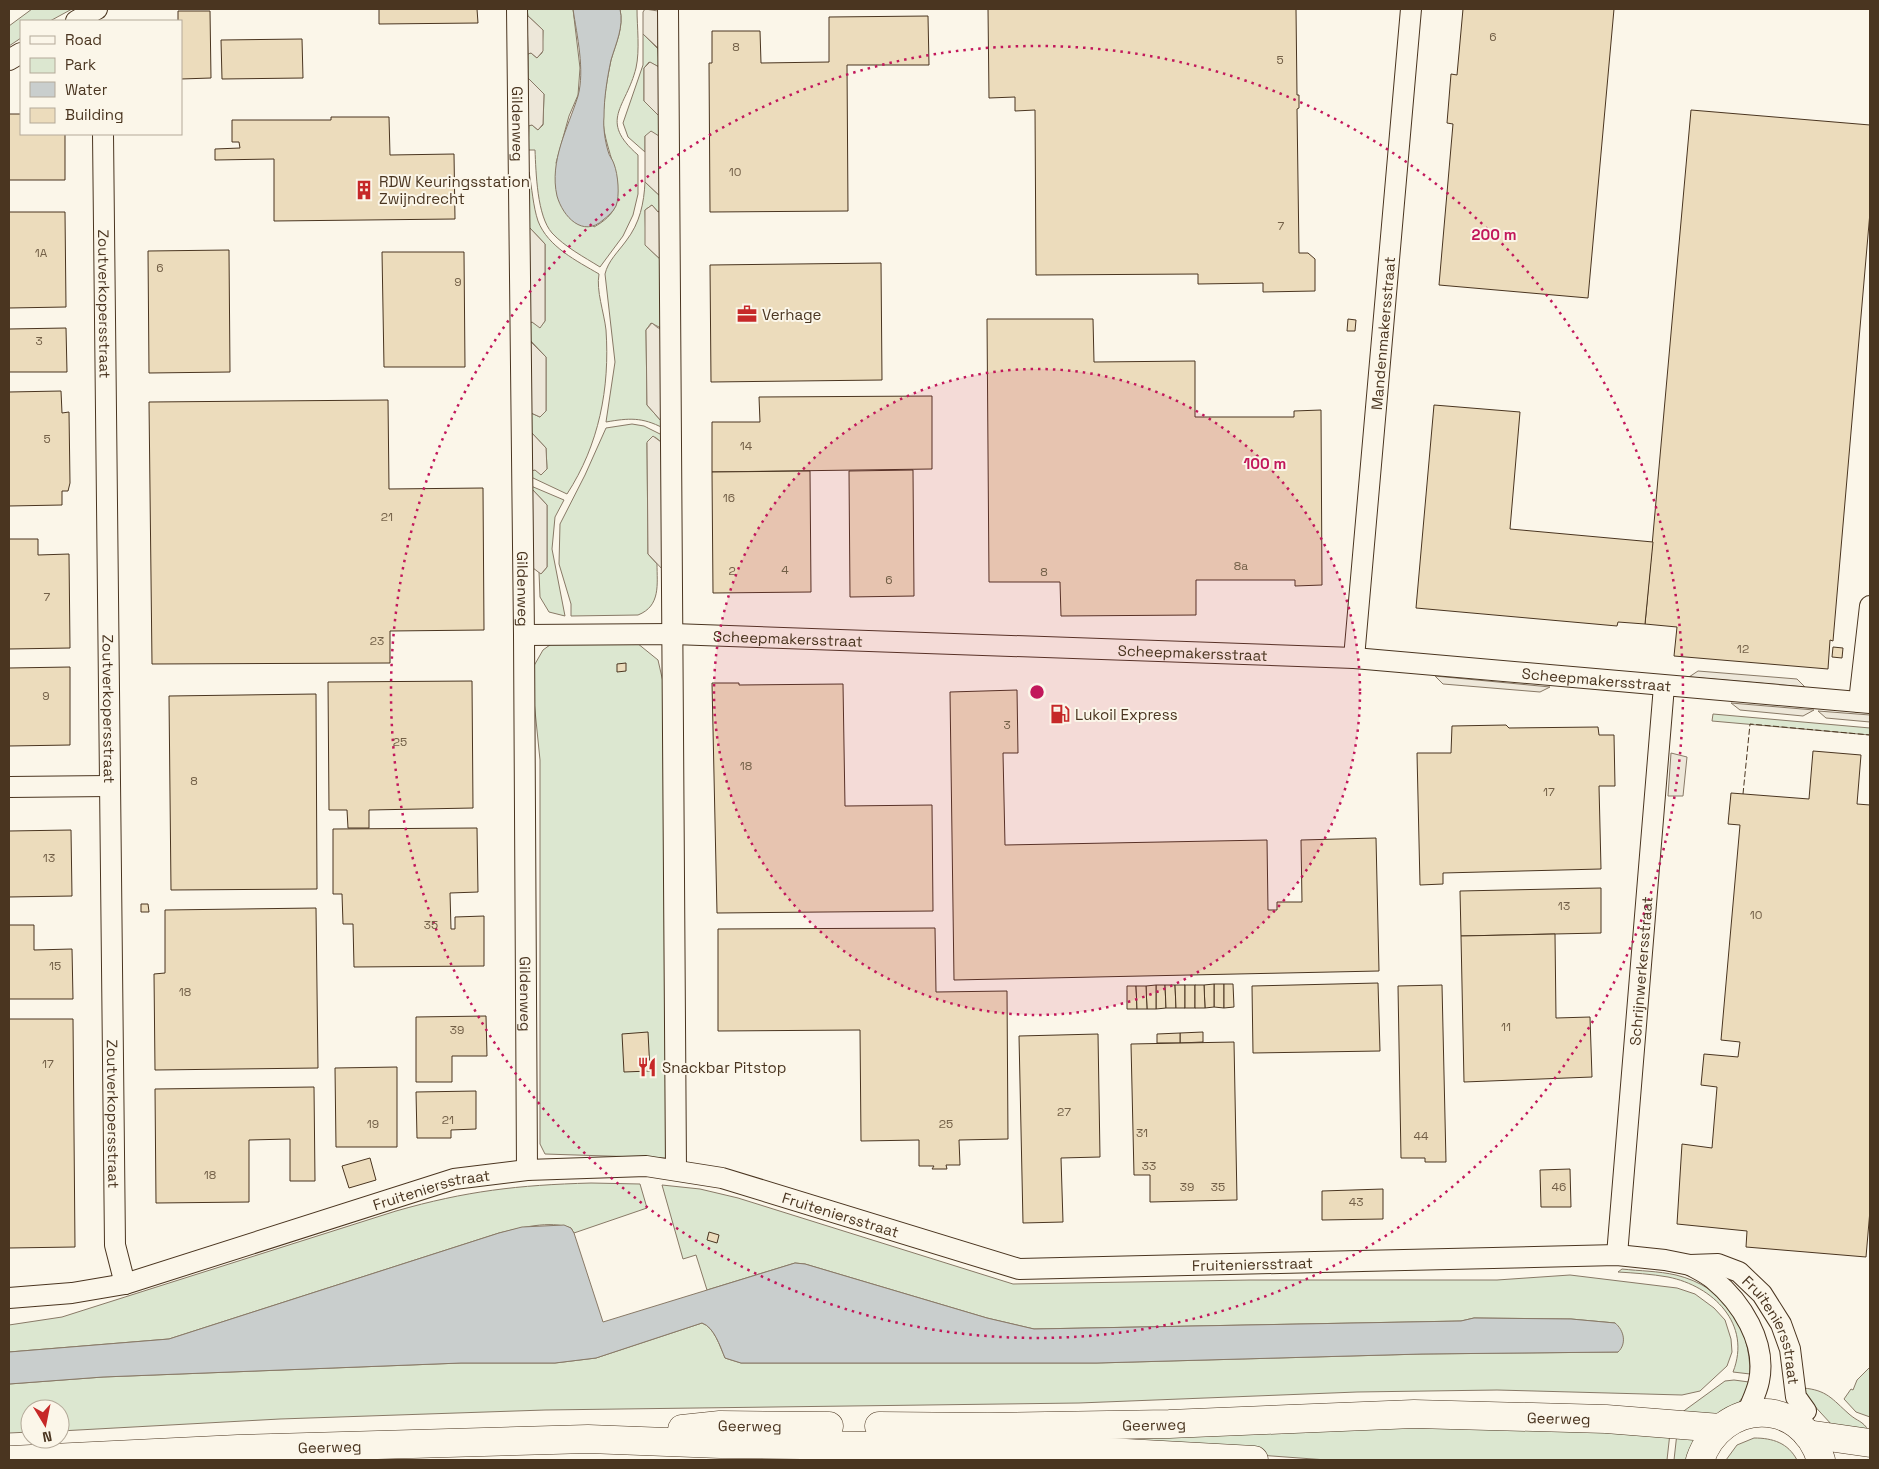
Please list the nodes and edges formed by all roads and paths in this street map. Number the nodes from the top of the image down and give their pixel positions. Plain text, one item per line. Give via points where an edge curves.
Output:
1 (517, 9) edge
2 (668, 9) edge
3 (1411, 9) edge
4 (20, 53) edge
5 (9, 60) edge
6 (103, 135) edge
7 (1870, 606) edge
8 (673, 634) junction
9 (524, 635) junction
10 (1354, 658) junction
11 (1664, 686) junction
12 (1865, 702) edge
13 (110, 786) junction
14 (9, 787) edge
15 (676, 1169) junction
16 (527, 1170) junction
17 (1617, 1255) junction
18 (1690, 1265) junction
19 (125, 1284) junction
20 (9, 1298) edge
21 (1748, 1414) junction
22 (1720, 1428) junction
23 (588, 1439) junction
24 (1820, 1440) edge
25 (1870, 1443) edge
26 (12, 1460) edge
27 (1254, 1460) edge
28 (1700, 1460) edge

1 - 9 street, Gildenweg
2 - 8 street
3 - 10 street, Mandenmakersstraat
4 - 5 street
6 - 13 street, Zoutverkopersstraat
7 - 12 street, Scheepmakersstraat
8 - 9 street, Scheepmakersstraat
8 - 10 street, Scheepmakersstraat
8 - 15 street
9 - 16 street, Gildenweg
10 - 11 street, Scheepmakersstraat
11 - 12 street, Scheepmakersstraat
11 - 17 street, Schrijnwerkersstraat
13 - 14 street
13 - 19 street, Zoutverkopersstraat via 115,1245
15 - 16 street, Fruiteniersstraat via 646,1166
15 - 17 street, Fruiteniersstraat via 722,1178 1019,1269
16 - 19 street, Fruiteniersstraat via 454,1180
17 - 18 street, Fruiteniersstraat
18 - 21 street, Fruiteniersstraat via 1713,1279 1738,1305 1751,1327 1760,1355 1760,1380
18 - 24 street, Fruiteniersstraat via 1718,1264 1740,1272 1762,1294 1781,1324 1790,1349 1796,1397
19 - 20 street, Fruiteniersstraat via 72,1293
21 - 22 main road via 1730,1420
21 - 24 main road via 1783,1416
22 - 23 main road, Geerweg via 1606,1419 1414,1414 997,1427 720,1425
22 - 28 main road
23 - 26 main road, Geerweg via 238,1449
23 - 27 main road, Geerweg via 1034,1448
24 - 25 main road

